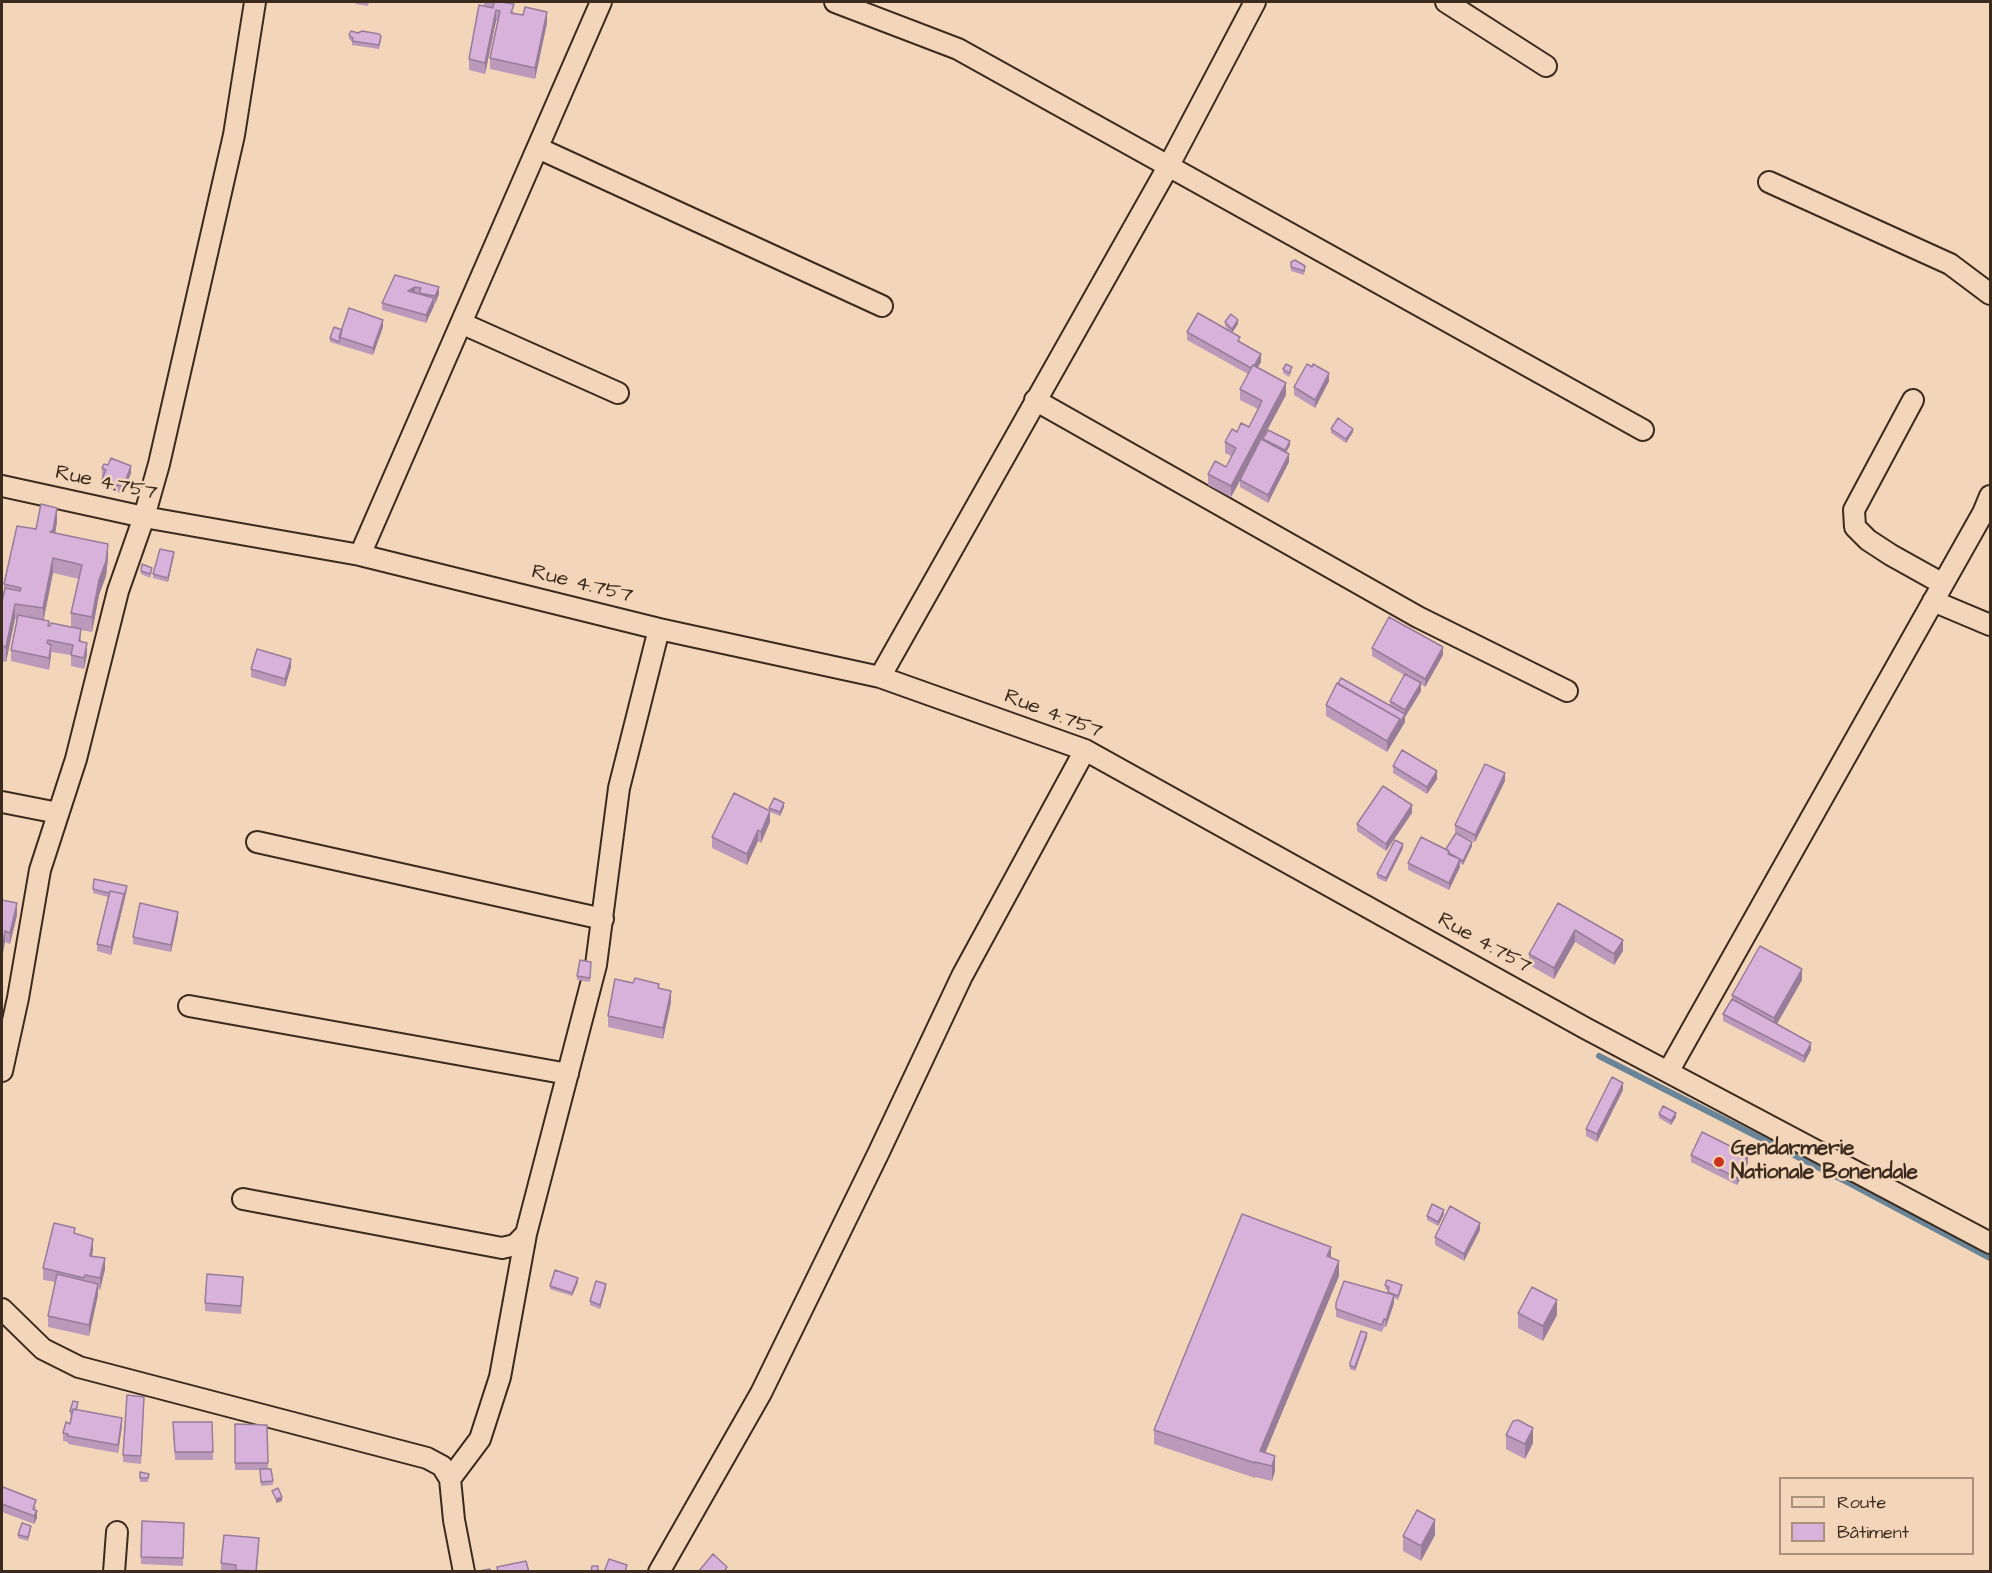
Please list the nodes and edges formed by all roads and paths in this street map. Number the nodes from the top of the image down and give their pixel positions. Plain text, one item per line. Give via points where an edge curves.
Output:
1 (255, 2) edge
2 (601, 2) edge
3 (835, 2) edge
4 (1255, 2) edge
5 (1446, 2) edge
6 (1546, 66) dead end
7 (537, 148) junction
8 (1168, 166) junction
9 (1769, 182) dead end
10 (1990, 294) edge
11 (882, 306) dead end
12 (461, 322) junction
13 (618, 393) dead end
14 (1035, 400) junction
15 (1913, 400) dead end
16 (1643, 430) dead end
17 (2, 486) edge
18 (1990, 496) edge
19 (144, 517) junction
20 (360, 555) junction
21 (1938, 593) junction
22 (1990, 625) edge
23 (659, 629) junction
24 (880, 677) junction
25 (1567, 691) dead end
26 (1085, 750) junction
27 (2, 802) edge
28 (58, 813) junction
29 (257, 842) dead end
30 (603, 919) junction
31 (189, 1006) dead end
32 (2, 1071) edge
33 (1668, 1072) junction
34 (568, 1074) junction
35 (243, 1199) dead end
36 (526, 1234) junction
37 (1990, 1243) edge
38 (2, 1309) edge
39 (450, 1479) junction
40 (117, 1532) dead end
41 (114, 1572) edge
42 (464, 1572) edge
43 (659, 1572) edge

1 - 19 street via 234,135
2 - 7 street
3 - 8 street via 958,49
4 - 8 street
5 - 6 street
7 - 11 street
7 - 12 street
8 - 14 street
8 - 16 street
9 - 10 street via 1950,264
12 - 13 street
12 - 20 street
14 - 24 street
14 - 25 street via 1418,617
15 - 21 street via 1854,510 1855,527
17 - 19 street, Rue 4.757
18 - 21 street
19 - 20 street, Rue 4.757
19 - 28 street via 118,591 76,759
20 - 23 street, Rue 4.757
21 - 22 street
21 - 33 street
23 - 24 street, Rue 4.757
23 - 30 street via 619,788
24 - 26 street, Rue 4.757
26 - 33 street, Rue 4.757
26 - 43 street via 962,976 761,1393
27 - 28 street
28 - 32 street via 40,870
29 - 30 street
30 - 34 street via 596,965
31 - 34 street
33 - 37 street, Rue 4.757
34 - 36 street
35 - 36 street via 502,1248 515,1245
36 - 39 street via 500,1377 480,1439
38 - 39 street via 43,1349 79,1367 427,1458 442,1466
39 - 42 street
40 - 41 street

